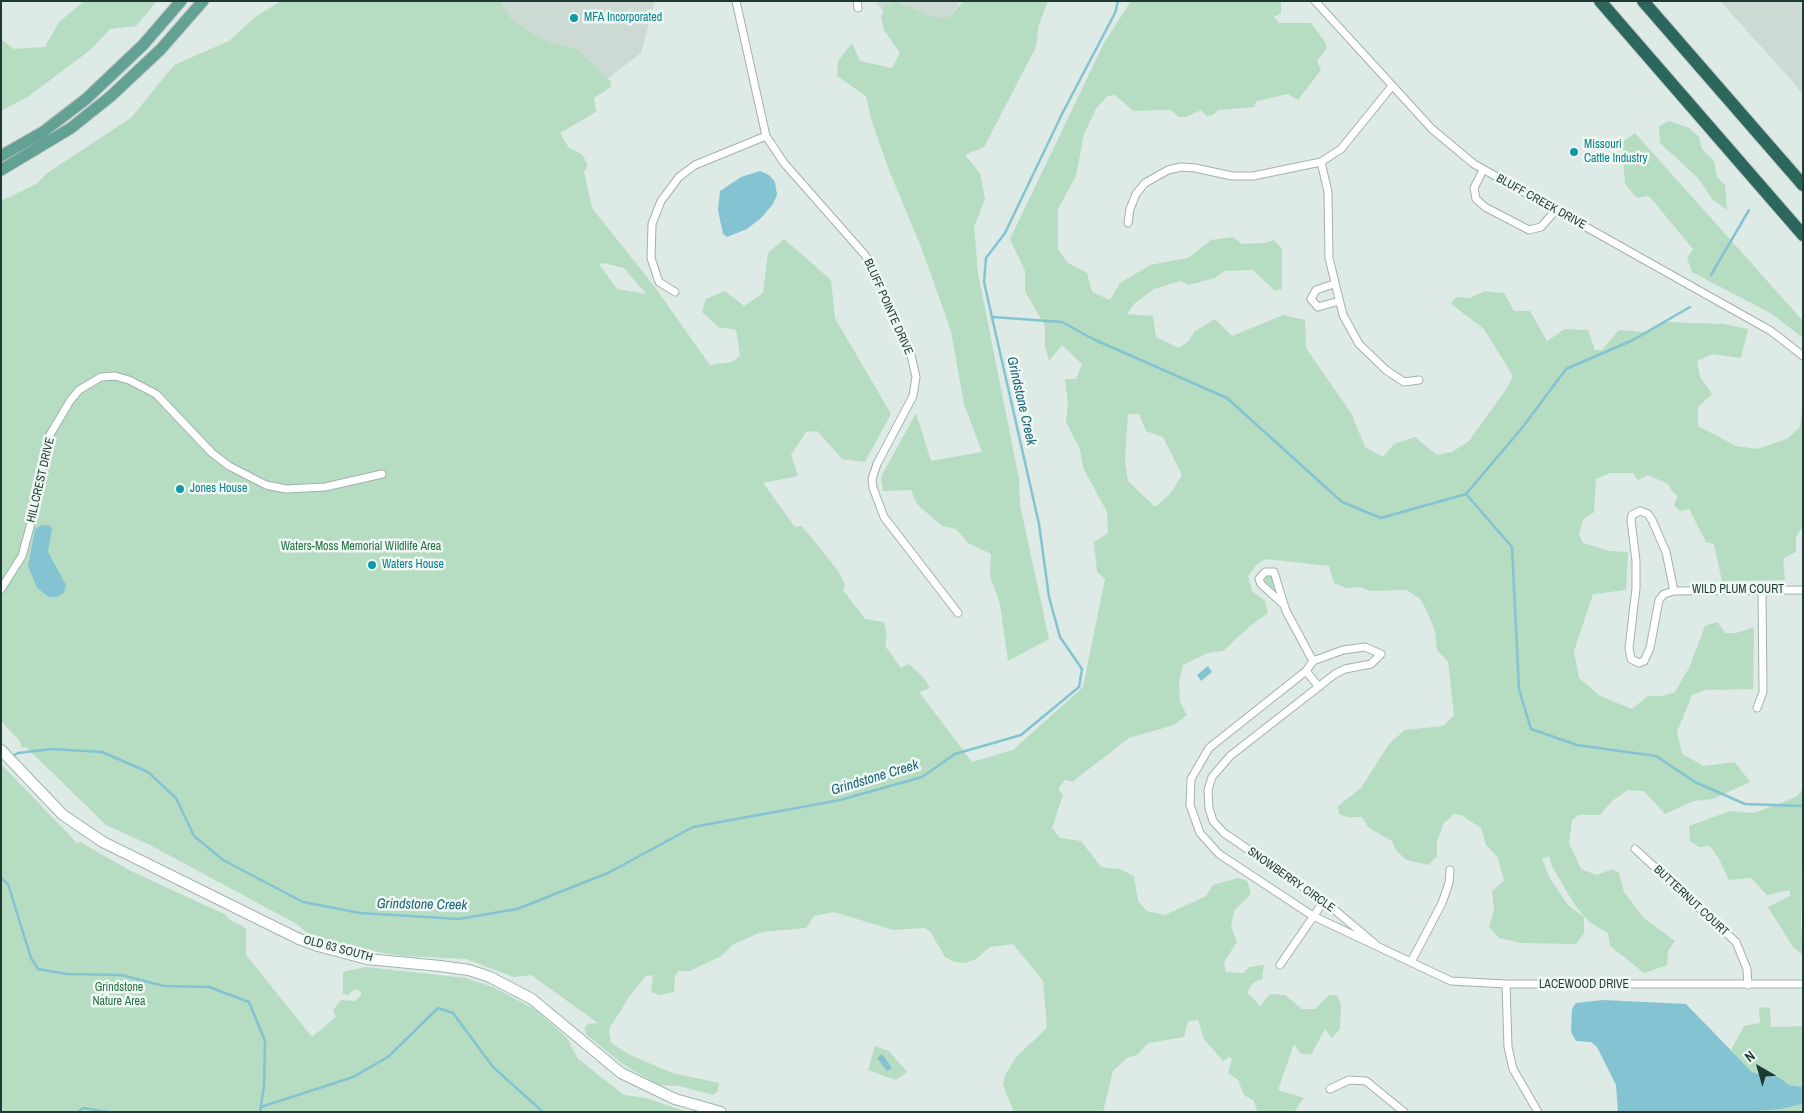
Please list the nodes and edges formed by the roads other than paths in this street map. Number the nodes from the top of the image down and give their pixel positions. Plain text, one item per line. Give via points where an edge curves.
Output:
1 (181, 1) edge
2 (203, 1) edge
3 (736, 1) edge
4 (1315, 1) edge
5 (1600, 1) edge
6 (1643, 1) edge
7 (1392, 86) junction
8 (766, 136) junction
9 (1, 156) edge
10 (1321, 162) junction
11 (1, 170) edge
12 (1483, 170) junction
13 (1803, 185) edge
14 (1555, 211) junction
15 (1128, 223) dead end
16 (1803, 235) edge
17 (1334, 284) junction
18 (675, 292) dead end
19 (1338, 302) junction
20 (1803, 356) edge
21 (1419, 380) dead end
22 (382, 474) dead end
23 (1, 589) edge
24 (1803, 590) edge
25 (1674, 591) junction
26 (1762, 591) junction
27 (1284, 605) junction
28 (958, 613) dead end
29 (1312, 661) junction
30 (1306, 671) junction
31 (1319, 687) junction
32 (1756, 708) dead end
33 (1, 750) edge
34 (1636, 850) dead end
35 (1450, 870) dead end
36 (1324, 901) junction
37 (1313, 916) junction
38 (1375, 944) junction
39 (1410, 962) junction
40 (1280, 966) dead end
41 (1506, 984) junction
42 (1803, 984) edge
43 (1748, 985) junction
44 (1330, 1089) dead end
45 (721, 1112) edge
46 (1404, 1112) edge
47 (1538, 1112) edge

1 - 9 main road via 143,45 86,99 43,132
2 - 11 main road via 161,49 111,96 71,128
3 - 8 street, BLUFF POINTE DRIVE
4 - 7 street, BLUFF CREEK DRIVE
5 - 16 highway
6 - 13 highway
7 - 10 street via 1341,149
7 - 12 street, BLUFF CREEK DRIVE via 1444,140
8 - 18 street via 695,165 680,177 661,201 652,224 651,258 659,282
8 - 28 street, BLUFF POINTE DRIVE via 784,163 865,255 911,355 916,377 913,396 877,464 873,488 884,517
10 - 15 street via 1253,176 1232,176 1181,167 1168,170 1150,179 1136,194
10 - 17 street via 1328,192 1327,238
12 - 14 street, BLUFF CREEK DRIVE
12 - 14 street via 1474,188 1476,199 1485,207 1529,230 1541,228
14 - 20 street, BLUFF CREEK DRIVE via 1771,331
17 - 19 street
17 - 19 street via 1316,290 1312,299 1318,307
19 - 21 street via 1350,330 1370,357 1404,382
22 - 23 street, HILLCREST DRIVE via 325,487 286,489 266,486 212,453 162,398 146,387 115,376 101,377 79,390 48,438 22,556
24 - 26 street, WILD PLUM COURT
25 - 25 street, WILD PLUM COURT via 1666,552 1658,534 1648,514 1636,512 1631,520 1636,588 1629,648 1635,662 1639,664 1647,657 1659,600 1664,594
25 - 26 street, WILD PLUM COURT
26 - 32 street via 1763,692
27 - 27 street via 1274,572 1265,572 1259,579 1261,584
27 - 29 street
29 - 30 street, SNOWBERRY CIRCLE
29 - 31 street, SNOWBERRY CIRCLE via 1343,650 1364,647 1380,654 1372,664 1345,669
30 - 31 street
30 - 37 street, SNOWBERRY CIRCLE via 1209,748 1191,778 1190,805 1197,827 1211,847
31 - 36 street, SNOWBERRY CIRCLE via 1230,756 1212,776 1208,790 1213,820 1224,832
33 - 45 main road, OLD 63 SOUTH via 63,815 103,842 299,939 367,959 469,970 490,976 532,999 622,1072 675,1099
34 - 43 street, BUTTERNUT COURT via 1736,942 1747,969
35 - 39 street via 1442,904
36 - 37 street
36 - 38 street, SNOWBERRY CIRCLE
37 - 38 street, SNOWBERRY CIRCLE
37 - 40 street
38 - 39 street, LACEWOOD DRIVE
39 - 41 street, LACEWOOD DRIVE via 1451,981
41 - 43 street, LACEWOOD DRIVE
41 - 47 street via 1508,1047 1513,1069
42 - 43 street, LACEWOOD DRIVE
44 - 46 street via 1350,1080 1366,1081

